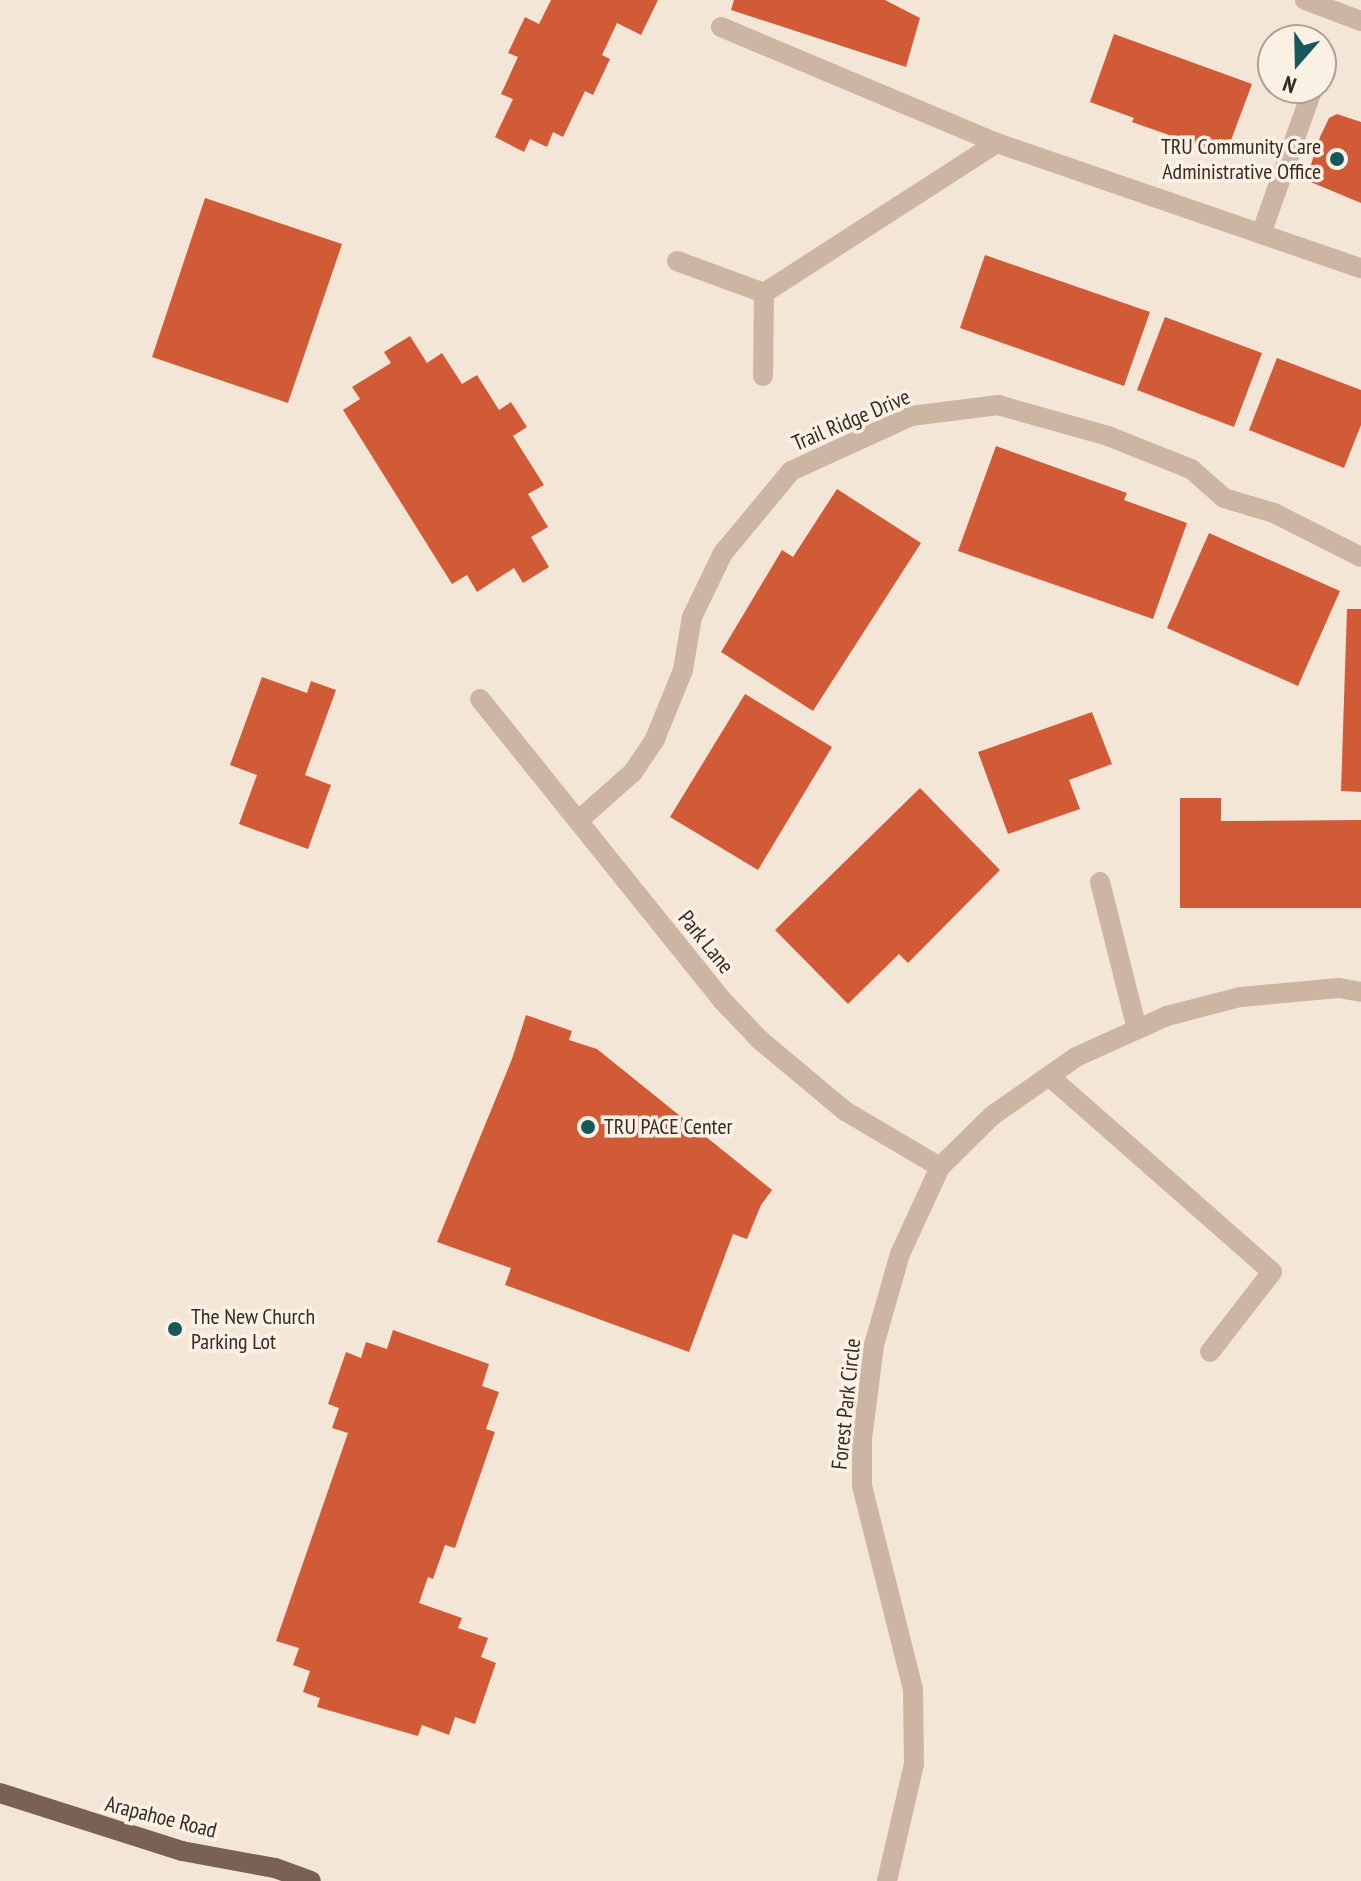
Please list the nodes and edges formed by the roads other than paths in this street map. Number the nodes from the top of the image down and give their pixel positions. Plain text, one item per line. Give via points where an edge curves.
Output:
1 (1305, 0) edge
2 (1361, 21) edge
3 (721, 27) dead end
4 (1307, 104) edge
5 (997, 143) junction
6 (1261, 234) junction
7 (677, 261) dead end
8 (1361, 268) edge
9 (764, 293) junction
10 (763, 376) dead end
11 (1361, 557) edge
12 (480, 699) dead end
13 (579, 820) junction
14 (1100, 882) dead end
15 (1361, 992) edge
16 (1137, 1029) junction
17 (1049, 1076) junction
18 (940, 1167) junction
19 (1210, 1352) dead end
20 (0, 1793) edge
21 (311, 1881) edge
22 (887, 1881) edge

1 - 2 street
3 - 5 street
4 - 6 street
5 - 6 street
5 - 9 street
6 - 8 street
7 - 9 street
9 - 10 street
11 - 13 street, Trail Ridge Drive via 1274,513 1224,498 1191,469 1108,436 998,405 911,416 791,471 723,553 692,617 683,670 655,739 633,772
12 - 13 street, Park Lane
13 - 18 street, Park Lane via 760,1040 845,1111
14 - 16 street
15 - 16 street, Forest Park Circle via 1339,988 1240,997
16 - 17 street, Forest Park Circle via 1076,1057
17 - 18 street, Forest Park Circle via 993,1115
17 - 19 street via 1272,1272
18 - 22 street, Forest Park Circle via 900,1254 887,1299 874,1345 862,1439 862,1486 913,1689 914,1764
20 - 21 main road, Arapahoe Road via 182,1851 275,1868

